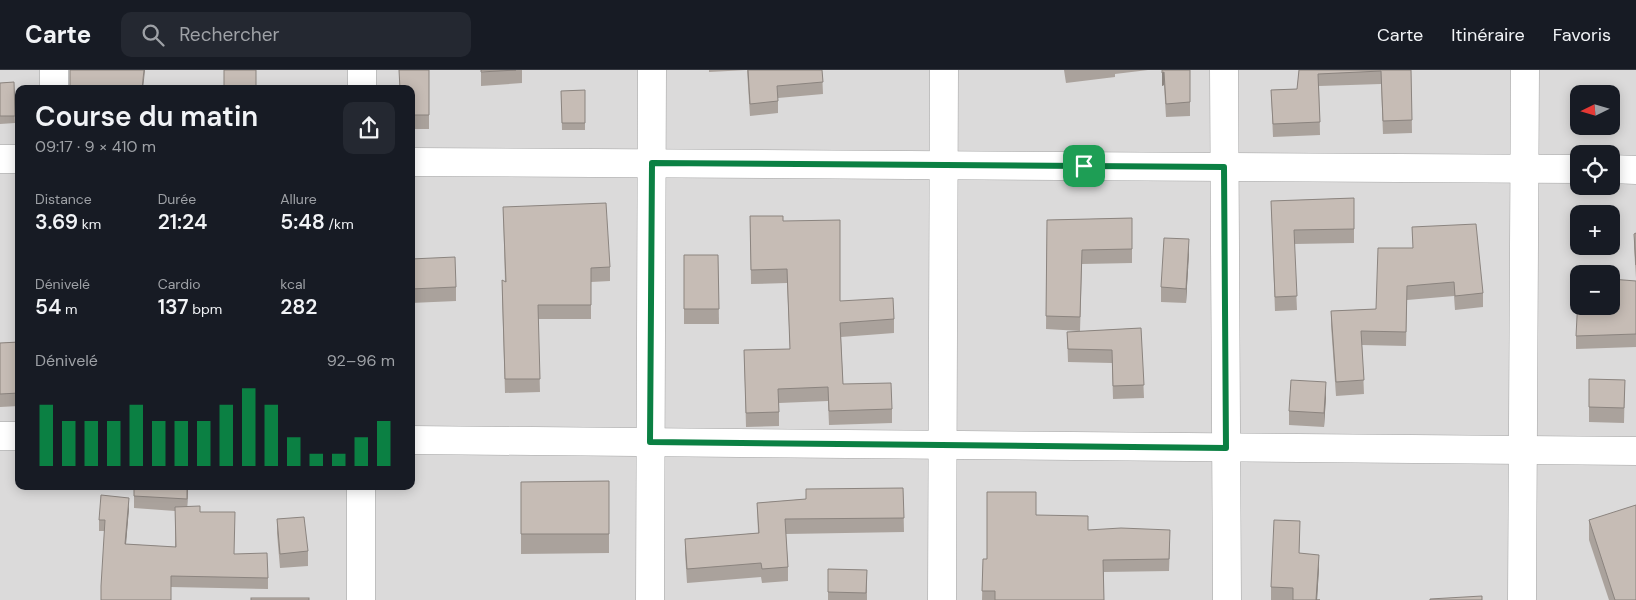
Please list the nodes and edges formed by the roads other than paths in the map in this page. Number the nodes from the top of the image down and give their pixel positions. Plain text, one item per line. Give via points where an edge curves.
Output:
1 (54, 70) edge
2 (362, 70) edge
3 (652, 70) edge
4 (944, 70) edge
5 (1224, 70) edge
6 (1525, 70) edge
7 (54, 85) edge
8 (362, 85) edge
9 (0, 159) edge
10 (15, 159) edge
11 (415, 162) edge
12 (652, 163) junction
13 (944, 165) junction
14 (1224, 167) junction
15 (1525, 169) junction
16 (1570, 169) edge
17 (1620, 169) edge
18 (1636, 170) edge
19 (0, 436) edge
20 (15, 436) edge
21 (415, 440) edge
22 (650, 442) junction
23 (942, 445) junction
24 (1226, 448) junction
25 (1524, 450) junction
26 (1636, 451) edge
27 (361, 490) edge
28 (361, 600) edge
29 (650, 600) edge
30 (942, 600) edge
31 (1226, 600) edge
32 (1522, 600) edge

1 - 7 street
2 - 8 street
3 - 12 street
4 - 13 street
5 - 14 street
6 - 15 street
9 - 10 street
11 - 12 street
12 - 13 street
12 - 22 street
13 - 14 street
13 - 23 street
14 - 15 street
14 - 24 street
15 - 16 street
15 - 25 street
17 - 18 street
19 - 20 street
21 - 22 street
22 - 23 street
22 - 29 street
23 - 24 street
23 - 30 street
24 - 25 street
24 - 31 street
25 - 26 street
25 - 32 street
27 - 28 street

